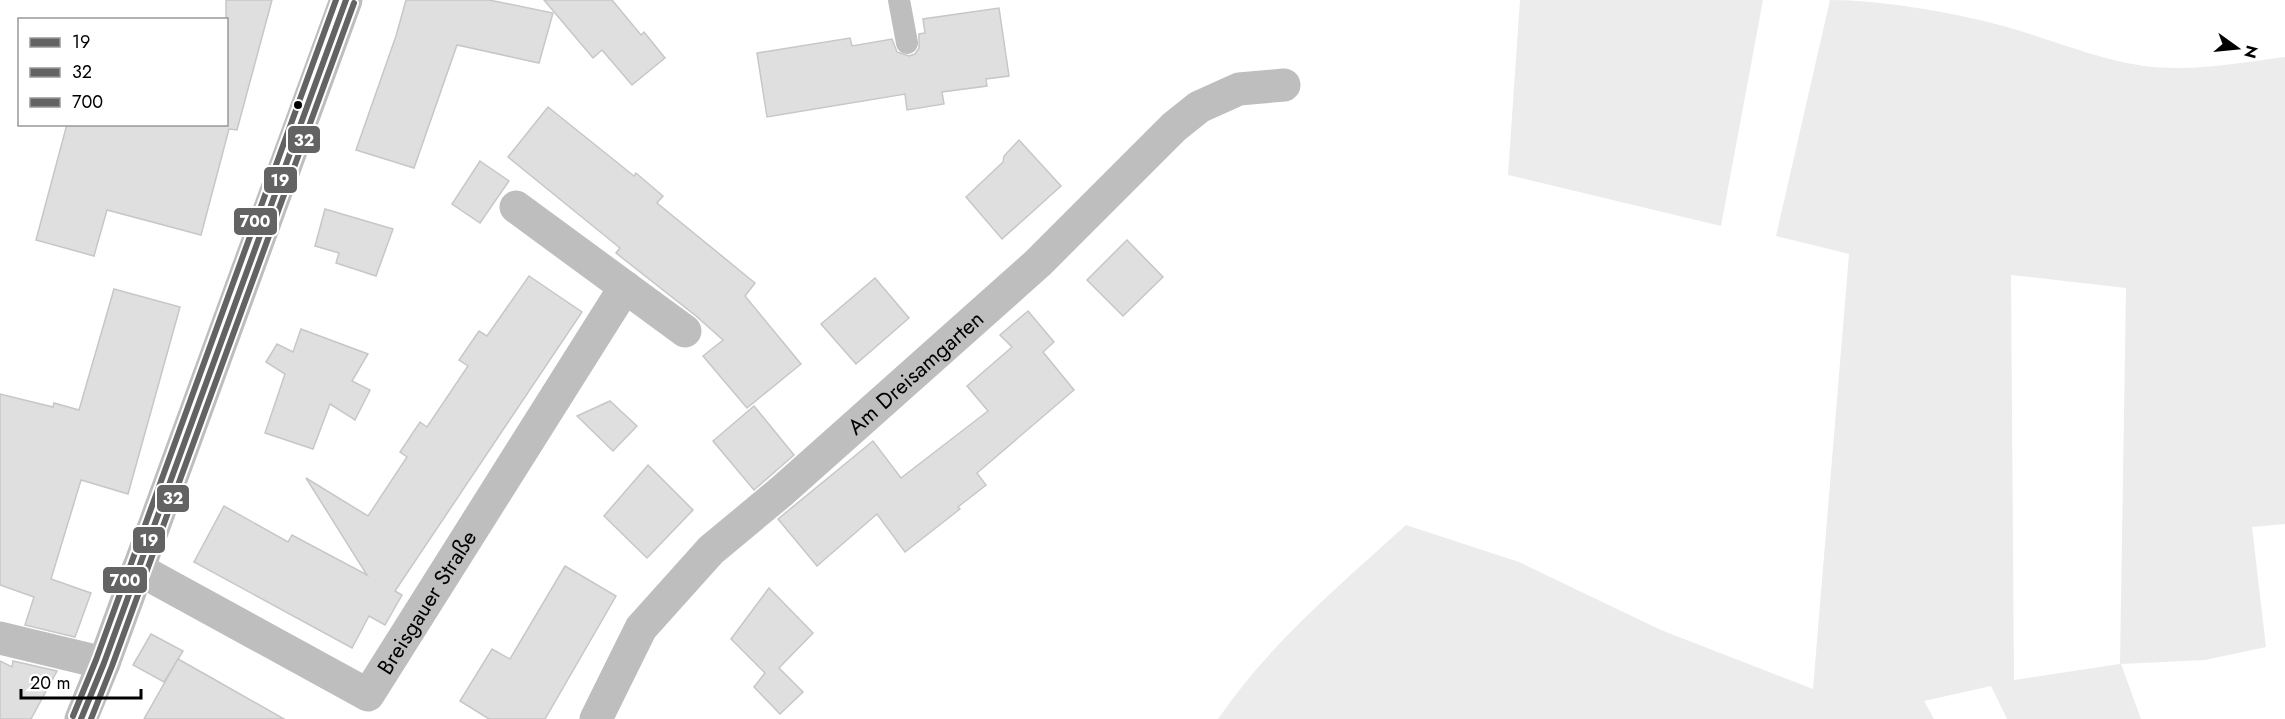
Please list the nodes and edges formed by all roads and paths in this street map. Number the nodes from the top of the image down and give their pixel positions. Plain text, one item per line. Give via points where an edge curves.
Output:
1 (346, 0) edge
2 (899, 0) edge
3 (907, 43) dead end
4 (1284, 85) dead end
5 (516, 207) dead end
6 (625, 287) junction
7 (685, 331) dead end
8 (138, 569) junction
9 (0, 638) edge
10 (104, 663) junction
11 (81, 719) edge
12 (596, 719) edge

1 - 8 street
2 - 3 lane
4 - 12 street, Am Dreisamgarten via 1239,89 1199,107 1174,127 1038,263 711,550 641,628
5 - 6 street
6 - 7 street
6 - 8 street, Breisgauer Straße via 368,695
8 - 10 street
9 - 10 street
10 - 11 street

